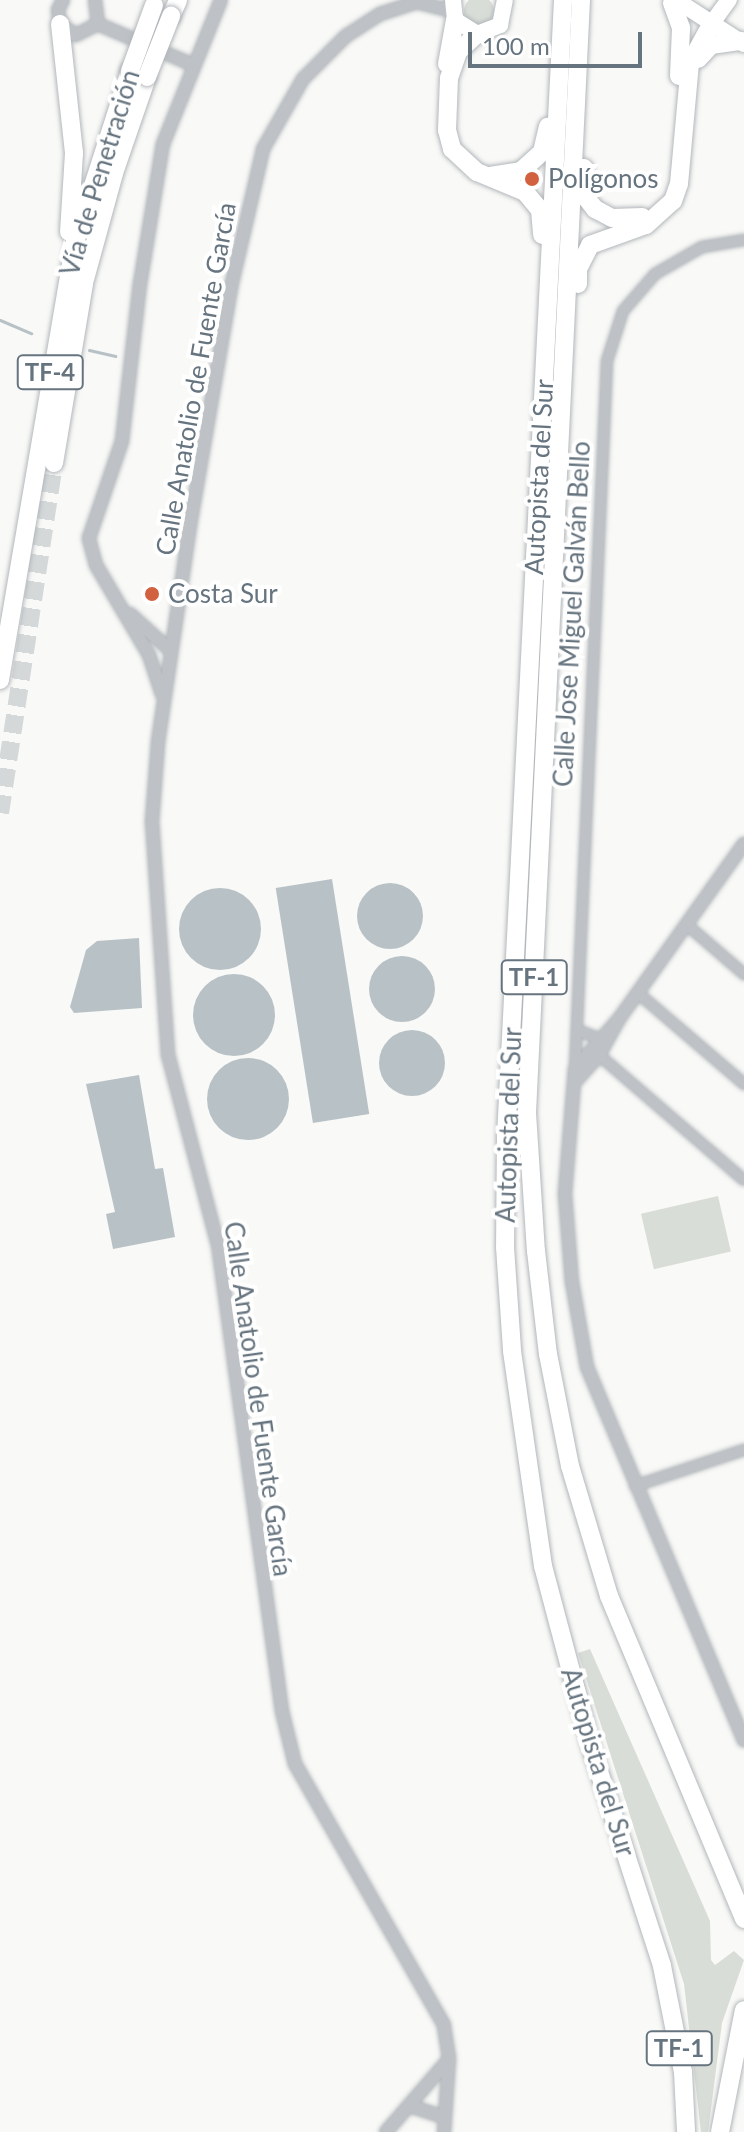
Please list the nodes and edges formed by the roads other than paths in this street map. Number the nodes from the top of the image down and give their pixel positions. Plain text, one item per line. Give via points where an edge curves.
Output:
1 (63, 0) edge
2 (95, 0) edge
3 (221, 0) edge
4 (506, 0) edge
5 (563, 0) edge
6 (581, 0) edge
7 (729, 0) edge
8 (672, 1) edge
9 (156, 3) edge
10 (401, 4) edge
11 (175, 8) edge
12 (454, 10) edge
13 (712, 23) junction
14 (60, 24) junction
15 (98, 24) junction
16 (477, 34) junction
17 (743, 43) edge
18 (193, 65) junction
19 (560, 71) junction
20 (690, 72) junction
21 (139, 74) junction
22 (449, 78) junction
23 (682, 107) junction
24 (576, 139) junction
25 (490, 176) junction
26 (657, 216) junction
27 (744, 240) edge
28 (548, 292) junction
29 (61, 306) junction
30 (566, 311) junction
31 (54, 463) tunnel mouth
32 (120, 603) junction
33 (177, 614) junction
34 (142, 627) junction
35 (142, 643) junction
36 (171, 651) junction
37 (0, 680) edge
38 (164, 700) junction
39 (744, 844) edge
40 (686, 924) junction
41 (744, 974) edge
42 (638, 993) junction
43 (619, 1019) junction
44 (577, 1030) junction
45 (600, 1039) junction
46 (599, 1055) junction
47 (575, 1069) junction
48 (574, 1083) junction
49 (744, 1084) edge
50 (744, 1179) edge
51 (744, 1450) edge
52 (635, 1486) junction
53 (744, 1740) edge
54 (744, 1919) edge
55 (744, 2010) edge
56 (449, 2058) junction
57 (410, 2106) junction
58 (444, 2117) junction
59 (386, 2132) edge
60 (444, 2132) edge
61 (686, 2132) edge
62 (720, 2132) edge

1 - 14 street
2 - 15 street
3 - 18 street
4 - 16 main road via 500,25
5 - 19 highway, Autopista del Sur / TF-1
6 - 24 highway, Autopista del Sur / TF-1
7 - 13 main road
8 - 13 main road
8 - 23 highway via 681,28
9 - 21 highway, Vía de Penetración / TF-4, bridge
10 - 12 street, Calle Anatolio de Fuente García via 430,3
10 - 33 street, Calle Anatolio de Fuente García via 364,23 317,62 263,149 231,287
11 - 21 highway, Vía de Penetración / TF-4, bridge
12 - 16 main road
12 - 22 highway
13 - 17 main road
13 - 20 highway via 692,56
14 - 15 street via 76,35
14 - 29 highway via 74,177
15 - 18 street
16 - 22 highway via 458,52
17 - 20 highway via 711,45
18 - 32 street via 159,163 122,441 89,530 92,557
19 - 25 highway via 550,84 542,152 521,171
19 - 28 highway, Autopista del Sur / TF-1
20 - 23 highway
21 - 29 highway, Vía de Penetración / TF-4 via 87,196
21 - 31 highway, Vía de Penetración / TF-4 via 84,283
22 - 25 highway via 447,130 452,149 463,163
23 - 26 highway via 679,184 673,201
24 - 26 highway via 584,150 584,183 595,209 619,219
24 - 30 highway, Autopista del Sur / TF-1
25 - 28 highway via 525,192 540,210 540,280
26 - 30 highway via 590,245 578,269 577,297
27 - 44 street, Calle Jose Miguel Galván Bello via 702,247 655,274 623,311 607,361
28 - 61 highway, Autopista del Sur / TF-1 via 506,1137 505,1247 512,1351 543,1566 591,1747 662,1966 683,2072
29 - 37 highway, Vía de Penetración / TF-4
30 - 54 highway, Autopista del Sur / TF-1 via 527,1113 538,1266 570,1466 609,1596
32 - 34 street
32 - 35 street
33 - 34 street via 156,629
33 - 36 street, Calle Anatolio de Fuente García
34 - 36 street
35 - 36 street via 155,653
35 - 38 street
36 - 38 street, Calle Anatolio de Fuente García
38 - 56 street, Calle Anatolio de Fuente García via 152,805 160,999 168,1055 219,1249 271,1661 295,1764 444,2025
39 - 40 street
40 - 41 street
40 - 42 street
42 - 43 street
42 - 49 street
43 - 45 street
43 - 46 street
44 - 45 street
44 - 47 street, Calle Jose Miguel Galván Bello
45 - 47 street
46 - 48 street
46 - 50 street
47 - 48 street
48 - 52 street via 565,1194 572,1282 587,1367
51 - 52 street
52 - 53 street
55 - 62 highway
56 - 57 street
56 - 58 street, Calle Anatolio de Fuente García
57 - 58 street
57 - 59 street
58 - 60 street, Calle Anatolio de Fuente García

